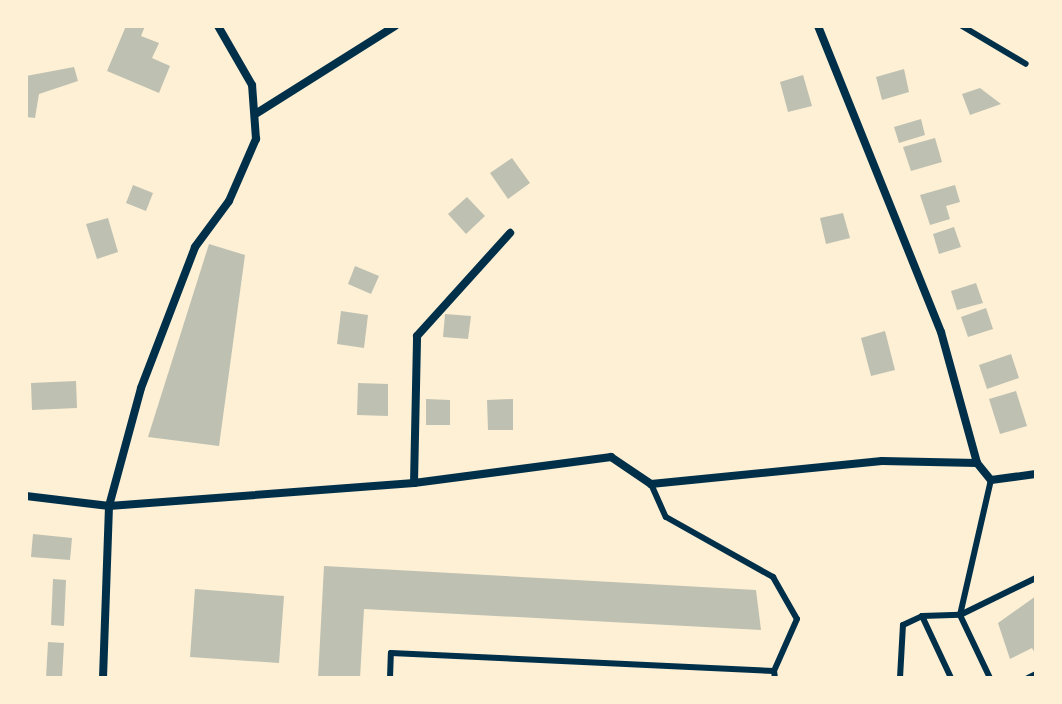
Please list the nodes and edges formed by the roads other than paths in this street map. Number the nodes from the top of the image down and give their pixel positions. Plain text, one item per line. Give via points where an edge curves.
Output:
1 (218, 26) edge
2 (395, 26) edge
3 (818, 26) edge
4 (962, 26) edge
5 (1026, 64) dead end
6 (257, 113) junction
7 (510, 233) dead end
8 (977, 463) junction
9 (1036, 474) edge
10 (991, 480) junction
11 (414, 483) junction
12 (651, 484) junction
13 (26, 496) edge
14 (109, 506) junction
15 (1036, 578) edge
16 (960, 615) junction
17 (922, 616) junction
18 (1036, 674) edge
19 (774, 675) edge
20 (103, 678) edge
21 (390, 678) edge
22 (900, 678) edge
23 (951, 678) edge
24 (990, 678) edge
25 (1028, 678) edge

1 - 6 street via 238,51
2 - 6 street
3 - 8 street via 941,332
4 - 5 lane
6 - 14 street via 245,170 195,247 161,321
7 - 11 street via 417,336
8 - 10 street
8 - 12 street via 882,461
9 - 10 street
10 - 16 lane
11 - 12 street via 611,457
11 - 14 street
12 - 19 lane via 666,517 773,577 797,619
13 - 14 street
14 - 20 street
15 - 16 lane
16 - 17 lane
16 - 24 lane
17 - 22 lane via 903,625
17 - 23 lane
18 - 25 lane
19 - 21 lane via 391,653

